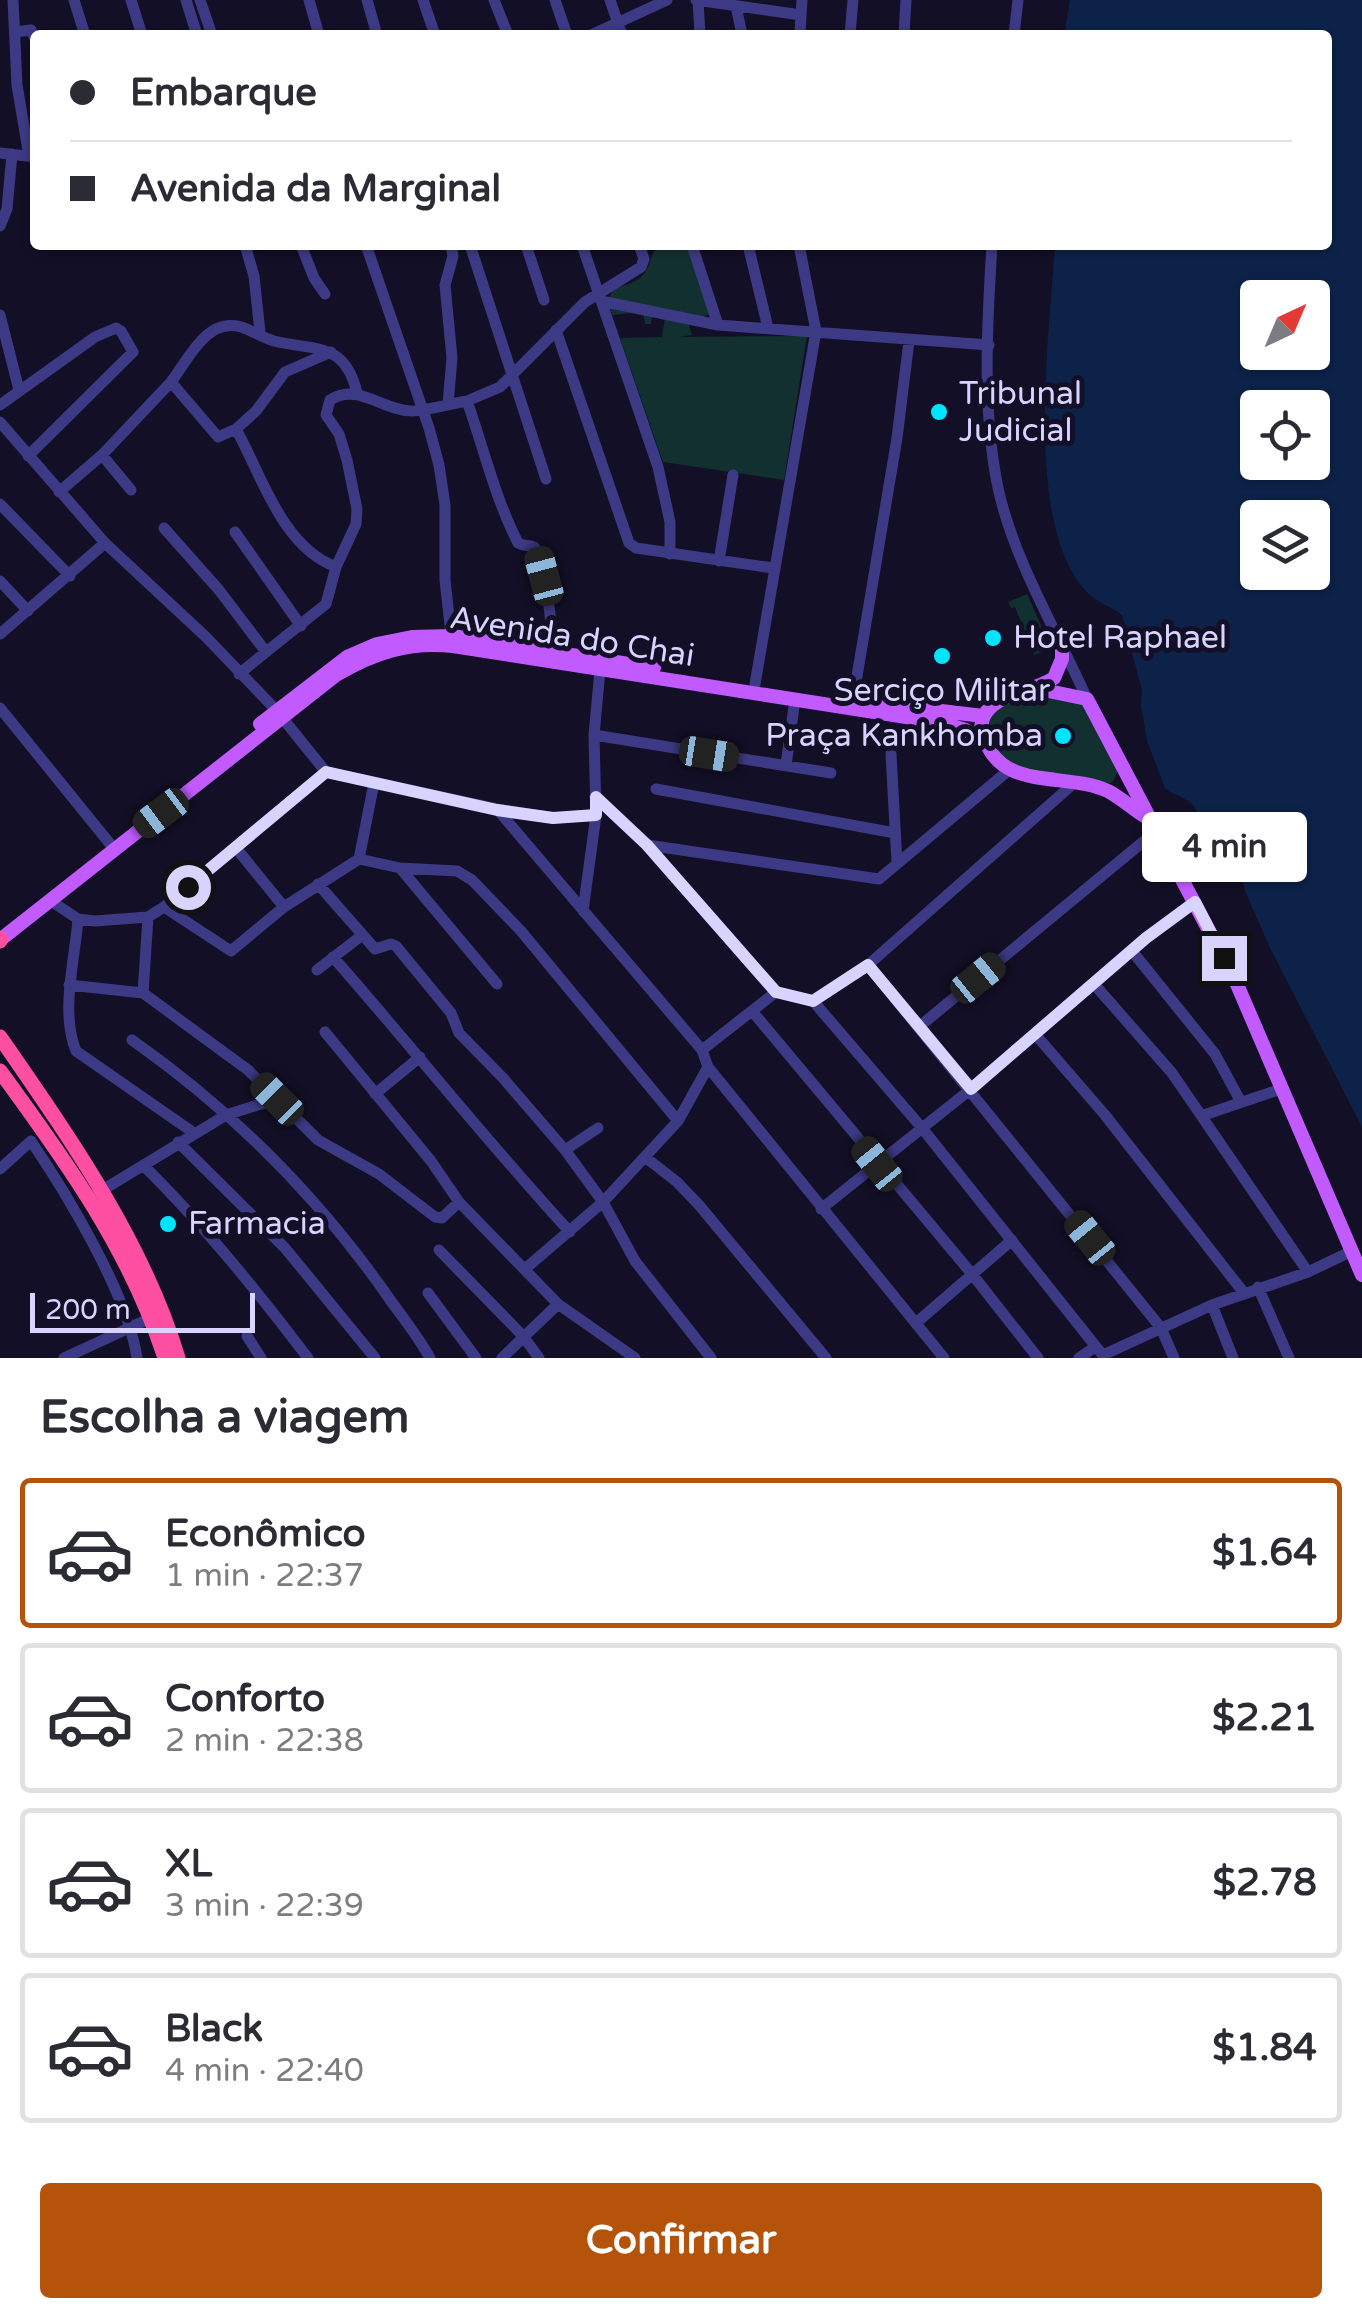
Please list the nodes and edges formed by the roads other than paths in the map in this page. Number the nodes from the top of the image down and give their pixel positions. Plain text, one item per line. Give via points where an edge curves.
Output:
1 (13, 0) edge
2 (74, 0) edge
3 (132, 0) edge
4 (186, 0) edge
5 (200, 0) edge
6 (309, 0) edge
7 (367, 0) edge
8 (424, 0) edge
9 (494, 0) edge
10 (555, 0) edge
11 (610, 0) edge
12 (666, 0) edge
13 (802, 0) edge
14 (853, 0) edge
15 (906, 0) edge
16 (1018, 0) edge
17 (697, 1) edge
18 (736, 6) junction
19 (801, 15) junction
20 (30, 30) edge
21 (83, 30) edge
22 (141, 30) edge
23 (195, 30) edge
24 (210, 30) edge
25 (318, 30) edge
26 (376, 30) edge
27 (433, 30) edge
28 (506, 30) edge
29 (565, 30) edge
30 (620, 30) edge
31 (700, 30) edge
32 (741, 30) edge
33 (800, 30) edge
34 (850, 30) edge
35 (904, 30) edge
36 (1015, 30) edge
37 (15, 32) junction
38 (30, 146) edge
39 (6, 153) edge
40 (0, 226) edge
41 (246, 250) edge
42 (303, 250) edge
43 (368, 250) edge
44 (452, 250) edge
45 (472, 250) edge
46 (528, 250) edge
47 (584, 250) edge
48 (641, 250) edge
49 (694, 250) edge
50 (749, 250) edge
51 (800, 250) edge
52 (992, 250) edge
53 (325, 294) dead end
54 (600, 296) junction
55 (544, 300) dead end
56 (0, 315) edge
57 (718, 325) junction
58 (768, 328) junction
59 (556, 330) junction
60 (816, 331) junction
61 (260, 332) junction
62 (909, 341) junction
63 (988, 345) junction
64 (331, 352) junction
65 (514, 373) junction
66 (170, 382) junction
67 (19, 390) junction
68 (357, 393) junction
69 (467, 402) junction
70 (0, 404) edge
71 (448, 404) junction
72 (423, 409) junction
73 (0, 422) edge
74 (236, 429) junction
75 (102, 455) junction
76 (28, 456) junction
77 (732, 475) dead end
78 (546, 479) dead end
79 (131, 490) dead end
80 (60, 492) junction
81 (0, 504) edge
82 (164, 528) dead end
83 (235, 532) dead end
84 (105, 543) junction
85 (670, 554) junction
86 (719, 560) junction
87 (336, 567) junction
88 (773, 568) junction
89 (70, 576) junction
90 (0, 581) edge
91 (28, 610) junction
92 (301, 626) junction
93 (0, 634) edge
94 (452, 641) junction
95 (1062, 644) junction
96 (266, 652) junction
97 (554, 653) junction
98 (600, 670) junction
99 (240, 674) junction
100 (755, 684) junction
101 (1034, 688) junction
102 (1087, 699) junction
103 (795, 700) junction
104 (852, 700) junction
105 (0, 708) edge
106 (279, 714) junction
107 (983, 716) junction
108 (594, 735) junction
109 (986, 744) junction
110 (891, 754) dead end
111 (786, 766) junction
112 (1008, 770) junction
113 (326, 772) junction
114 (1124, 772) junction
115 (831, 773) dead end
116 (374, 784) junction
117 (1074, 784) junction
118 (656, 789) dead end
119 (1104, 790) junction
120 (596, 797) junction
121 (497, 810) junction
122 (596, 815) junction
123 (1147, 818) junction
124 (1154, 832) junction
125 (895, 833) junction
126 (647, 845) junction
127 (112, 847) junction
128 (236, 848) junction
129 (359, 859) junction
130 (896, 863) junction
131 (400, 868) junction
132 (318, 884) junction
133 (51, 901) junction
134 (1195, 902) junction
135 (164, 907) junction
136 (284, 907) junction
137 (583, 911) junction
138 (148, 917) junction
139 (78, 919) junction
140 (0, 929) edge
141 (362, 936) junction
142 (0, 940) edge
143 (1132, 951) junction
144 (333, 957) junction
145 (868, 965) junction
146 (317, 970) dead end
147 (68, 984) junction
148 (497, 984) dead end
149 (1094, 984) junction
150 (776, 992) junction
151 (142, 993) junction
152 (813, 1001) junction
153 (752, 1011) junction
154 (920, 1026) junction
155 (325, 1032) dead end
156 (1035, 1034) junction
157 (0, 1037) edge
158 (132, 1040) dead end
159 (702, 1050) junction
160 (420, 1056) junction
161 (708, 1067) junction
162 (0, 1070) edge
163 (971, 1089) junction
164 (1281, 1090) junction
165 (375, 1094) junction
166 (277, 1099) junction
167 (1241, 1102) junction
168 (226, 1114) junction
169 (1204, 1115) junction
170 (678, 1120) junction
171 (40, 1125) junction
172 (598, 1128) dead end
173 (922, 1128) junction
174 (194, 1133) junction
175 (31, 1140) junction
176 (178, 1142) junction
177 (564, 1150) junction
178 (644, 1157) junction
179 (877, 1164) junction
180 (143, 1165) junction
181 (0, 1169) edge
182 (96, 1194) junction
183 (459, 1202) junction
184 (602, 1202) junction
185 (821, 1208) junction
186 (570, 1232) junction
187 (1012, 1240) junction
188 (439, 1250) dead end
189 (1352, 1251) junction
190 (525, 1269) junction
191 (1308, 1272) junction
192 (972, 1274) junction
193 (1362, 1275) edge
194 (1258, 1287) junction
195 (1244, 1292) junction
196 (428, 1294) dead end
197 (558, 1304) junction
198 (1212, 1304) junction
199 (156, 1316) junction
200 (916, 1323) junction
201 (130, 1326) junction
202 (1161, 1328) junction
203 (248, 1336) dead end
204 (523, 1336) junction
205 (1101, 1353) edge
206 (64, 1358) edge
207 (137, 1358) edge
208 (164, 1358) edge
209 (178, 1358) edge
210 (261, 1358) edge
211 (308, 1358) edge
212 (375, 1358) edge
213 (430, 1358) edge
214 (476, 1358) edge
215 (502, 1358) edge
216 (539, 1358) edge
217 (635, 1358) edge
218 (711, 1358) edge
219 (826, 1358) edge
220 (944, 1358) edge
221 (1038, 1358) edge
222 (1079, 1358) edge
223 (1174, 1358) edge
224 (1233, 1358) edge
225 (1289, 1358) edge

1 - 37 street
2 - 21 street
3 - 22 street
4 - 23 street
5 - 24 street
6 - 25 street
7 - 26 street
8 - 27 street
9 - 28 street
10 - 29 street
11 - 30 street
12 - 30 street
13 - 19 street
14 - 34 street
15 - 35 street
16 - 36 street
17 - 18 street
17 - 31 street
18 - 19 street
18 - 32 street
19 - 33 street
20 - 37 street
37 - 38 street
39 - 40 street via 7,209
41 - 61 street
42 - 53 street
43 - 72 street
44 - 71 street via 445,307 452,358
45 - 65 street
46 - 55 street
47 - 54 street
48 - 54 street via 640,266
49 - 57 street
50 - 58 street
51 - 60 street
52 - 63 street
54 - 57 street
54 - 59 street
54 - 85 street via 658,467
56 - 67 street
57 - 58 street
58 - 60 street
59 - 65 street
59 - 85 street via 629,542
60 - 62 street
60 - 88 street
61 - 64 street
61 - 66 street via 236,326 211,332
62 - 63 street
62 - 104 street
63 - 95 street via 999,490
64 - 68 street via 353,377
64 - 74 street via 279,376
65 - 69 street
65 - 78 street
66 - 74 street via 214,436
66 - 75 street
67 - 70 street
67 - 76 street via 116,328 134,350
68 - 72 street via 392,408
68 - 87 street via 335,396 326,415 339,434 357,508
69 - 71 street
69 - 97 street via 509,524 518,543 538,553
71 - 72 street
72 - 94 street via 445,504
73 - 76 street
74 - 87 street via 295,538
75 - 79 street
75 - 80 street
76 - 80 street
77 - 86 street
80 - 84 street
81 - 89 street
82 - 96 street
83 - 92 street
84 - 89 street
84 - 99 street
85 - 86 street
86 - 88 street
87 - 92 street via 326,604
88 - 100 street
89 - 91 street
90 - 91 street
91 - 93 street
92 - 96 street
94 - 97 main road, Avenida do Chai
94 - 98 main road, Avenida do Chai
94 - 106 main road, Avenida do Chai via 365,658
95 - 101 main road via 1058,673
95 - 102 street
96 - 99 street
97 - 100 main road, Avenida do Chai
98 - 103 main road, Avenida do Chai
98 - 108 street
99 - 106 street
100 - 104 main road, Avenida do Chai
101 - 102 main road
101 - 107 main road via 1018,691
102 - 114 main road
103 - 109 main road, Avenida do Chai via 953,726
103 - 111 street
104 - 107 main road, Avenida do Chai
105 - 127 street
106 - 113 street
106 - 127 main road, Avenida do Chai
107 - 109 main road
108 - 111 street
108 - 120 street
109 - 112 main road, Avenida do Chai
110 - 125 street
111 - 115 street
112 - 117 main road
112 - 130 street
113 - 116 street
113 - 128 street
114 - 119 main road
114 - 123 main road
116 - 121 street
116 - 129 street
117 - 119 main road
117 - 145 street
118 - 125 street
119 - 123 main road
120 - 122 street
120 - 126 street
121 - 122 street via 553,818
121 - 137 street
122 - 137 street
123 - 124 main road
124 - 134 main road
124 - 154 street
125 - 130 street
126 - 130 street via 870,880
126 - 150 street
127 - 133 main road, Avenida do Chai
127 - 140 main road, Avenida do Chai
128 - 135 street
128 - 136 street
129 - 131 street
129 - 132 street
131 - 148 street
131 - 170 street via 457,871 472,880
132 - 136 street
132 - 141 street
133 - 139 street
133 - 142 main road, Avenida do Chai
134 - 143 street
134 - 164 main road
135 - 136 street via 231,950
135 - 138 street
137 - 159 street
138 - 139 street
138 - 151 street
139 - 147 street
141 - 144 street
141 - 177 street via 375,949 394,944 451,1012 459,1034
143 - 149 street
143 - 167 street via 1215,1054
144 - 146 street
144 - 160 street
145 - 152 street
145 - 154 street
147 - 151 street
147 - 174 street via 76,1051
149 - 156 street
149 - 169 street
150 - 152 street
150 - 153 street
151 - 166 street via 236,1060
152 - 173 street
153 - 159 street
153 - 179 street
154 - 163 street
155 - 165 street
156 - 163 street
156 - 195 street
157 - 182 highway
158 - 168 street
159 - 161 street
160 - 165 street
160 - 186 street
161 - 170 street
161 - 185 street
162 - 171 highway
163 - 173 street
163 - 202 street
164 - 167 street
164 - 189 main road
165 - 183 street
166 - 168 street
166 - 183 street via 318,1140 380,1174 435,1218
167 - 169 street
168 - 174 street
168 - 213 street via 320,1206
169 - 191 street
170 - 178 street
171 - 175 street
171 - 182 highway
172 - 177 street
173 - 179 street
173 - 187 street
174 - 176 street
175 - 181 street
175 - 201 street
176 - 180 street
176 - 212 street via 285,1248
177 - 184 street
178 - 184 street
178 - 219 street via 699,1205
179 - 185 street
179 - 192 street
180 - 182 street
180 - 211 street via 233,1259
182 - 199 highway via 126,1234
183 - 190 street
184 - 186 street
184 - 218 street via 635,1261
185 - 200 street
186 - 190 street
187 - 192 street
187 - 205 street
188 - 204 street
189 - 191 street
189 - 193 main road
190 - 197 street
191 - 194 street
192 - 200 street
192 - 221 street
194 - 195 street
194 - 225 street
195 - 198 street
196 - 214 street
197 - 204 street
197 - 217 street
198 - 202 street
198 - 224 street
199 - 201 street
199 - 208 highway
199 - 209 highway
200 - 220 street
201 - 206 street
201 - 207 street
202 - 205 street
202 - 223 street
203 - 210 street
204 - 215 street
204 - 216 street
205 - 222 street

